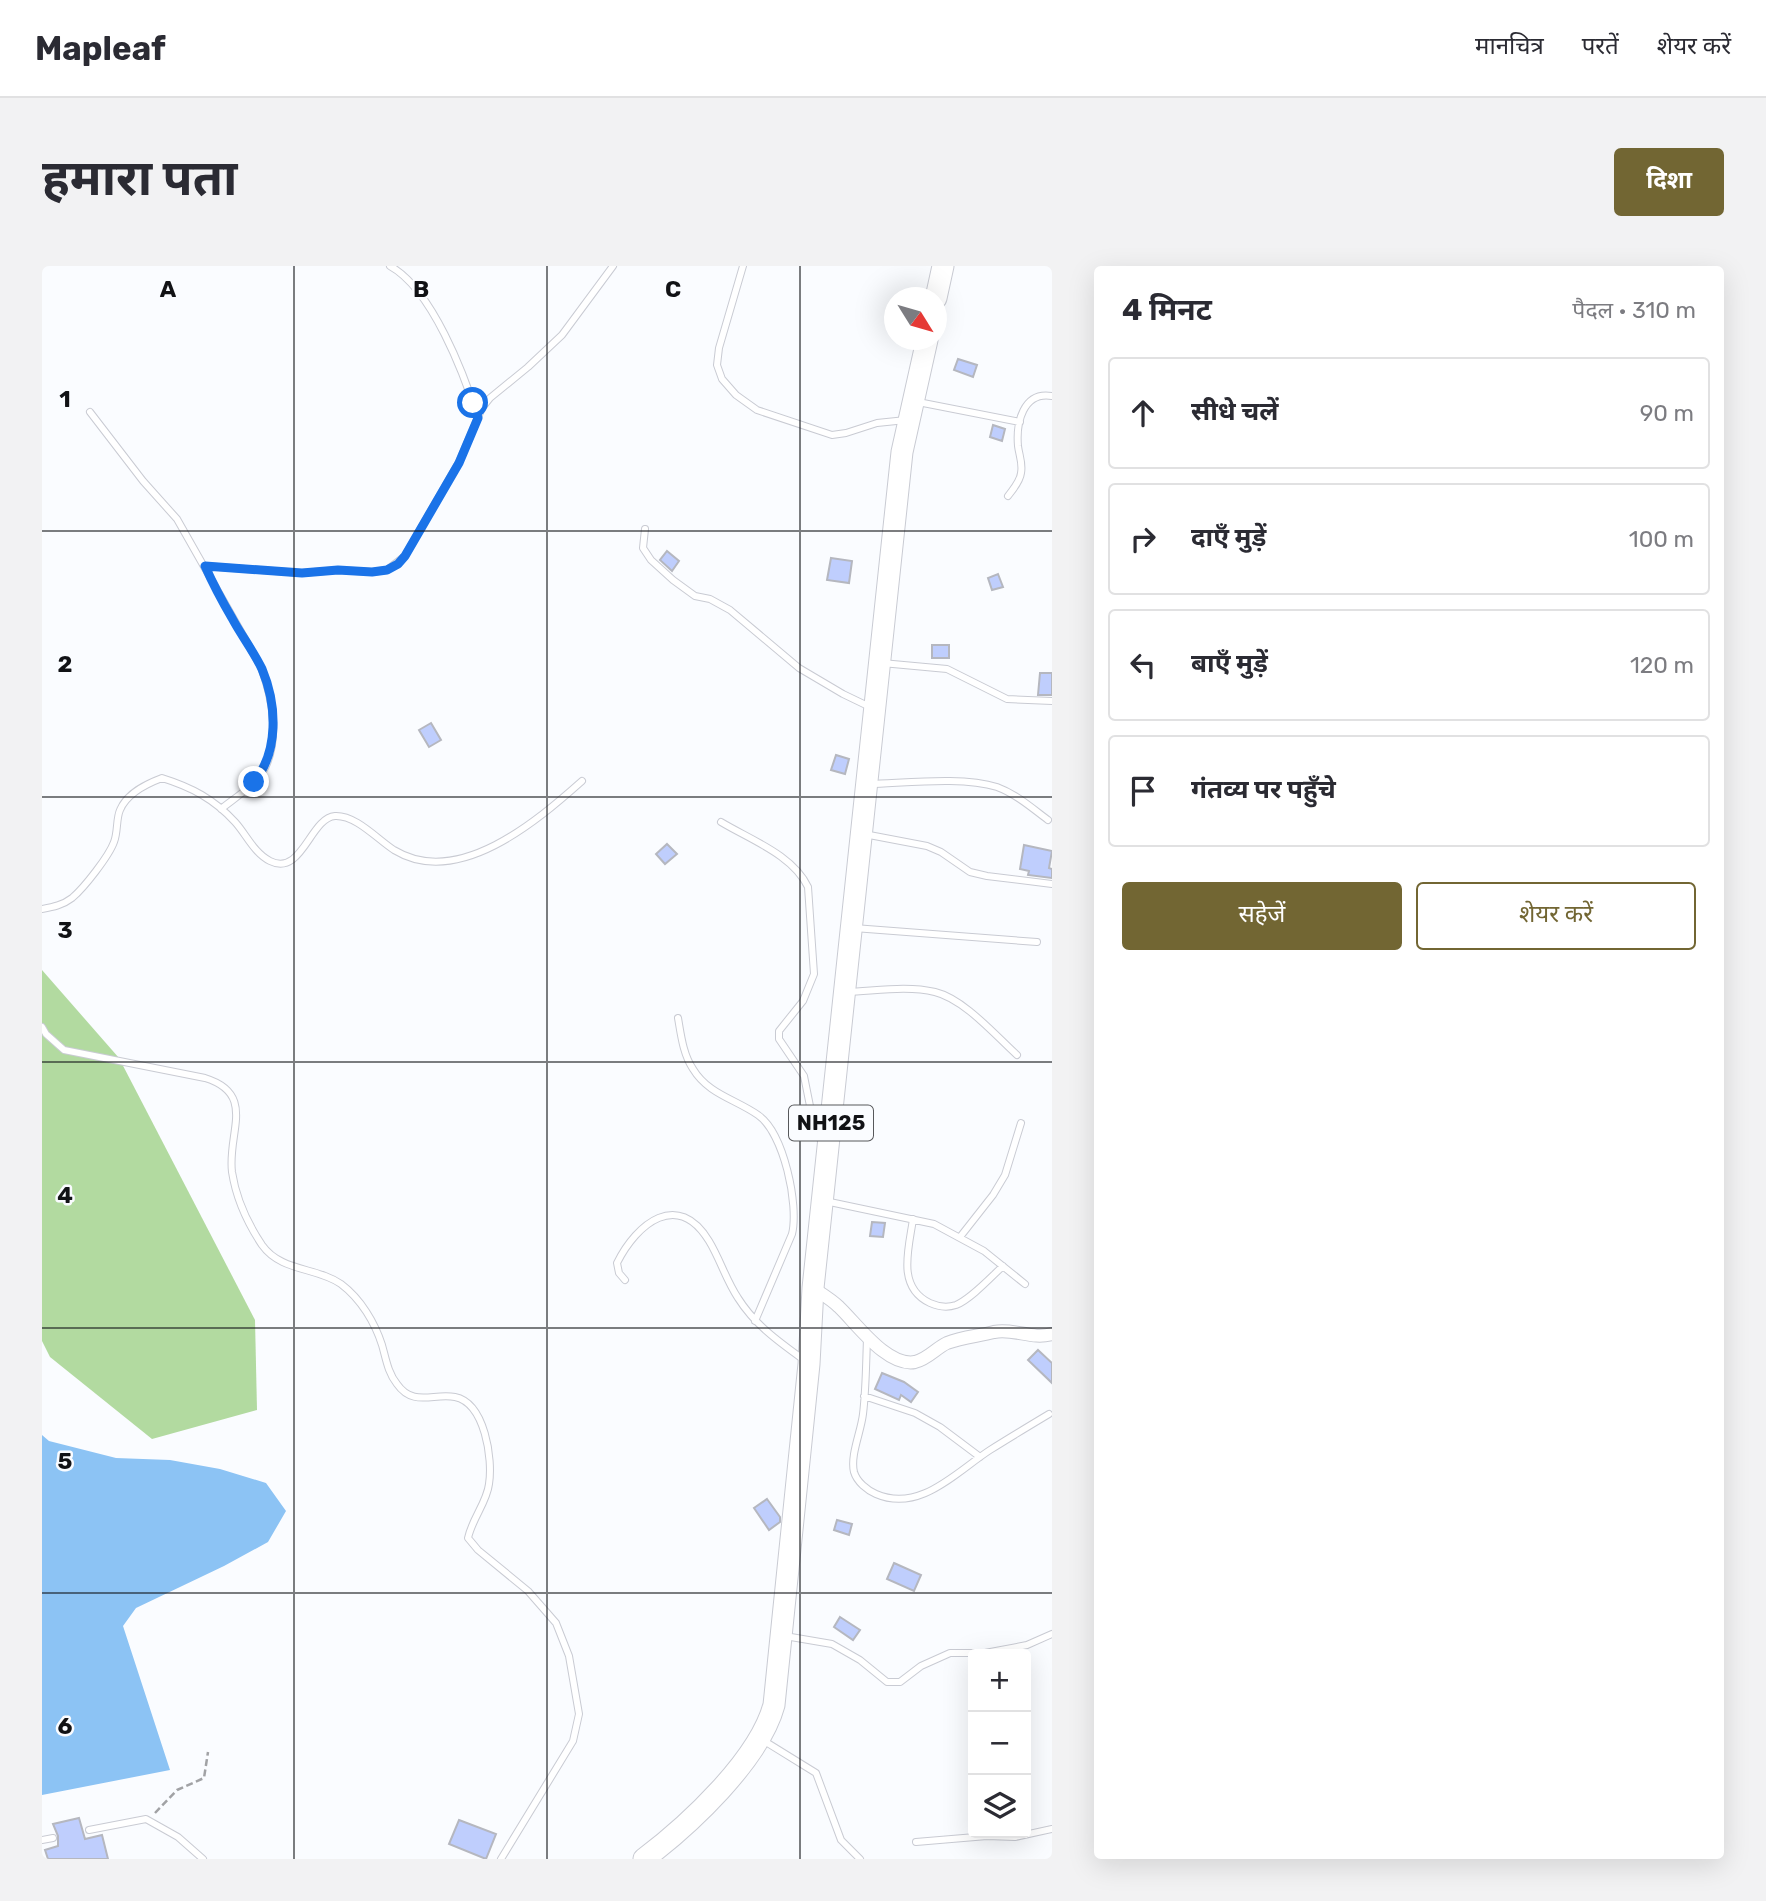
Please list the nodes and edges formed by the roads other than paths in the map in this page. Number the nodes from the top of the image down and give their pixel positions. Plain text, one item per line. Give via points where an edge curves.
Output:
1 (390, 266) edge
2 (613, 266) edge
3 (743, 266) edge
4 (943, 266) edge
5 (938, 287) edge
6 (925, 350) edge
7 (1052, 396) edge
8 (911, 410) junction
9 (90, 412) dead end
10 (478, 418) junction
11 (1020, 422) junction
12 (1007, 496) dead end
13 (645, 529) dead end
14 (205, 566) junction
15 (881, 662) junction
16 (1052, 701) edge
17 (875, 709) junction
18 (582, 781) dead end
19 (867, 784) junction
20 (222, 809) junction
21 (1048, 820) dead end
22 (721, 822) dead end
23 (862, 834) junction
24 (1052, 884) edge
25 (42, 909) edge
26 (852, 928) junction
27 (1037, 942) dead end
28 (845, 992) junction
29 (678, 1018) dead end
30 (42, 1027) edge
31 (1017, 1055) dead end
32 (1021, 1123) dead end
33 (829, 1156) junction
34 (823, 1200) junction
35 (913, 1219) junction
36 (960, 1237) junction
37 (1003, 1266) junction
38 (625, 1280) dead end
39 (1026, 1284) dead end
40 (813, 1288) junction
41 (755, 1321) junction
42 (1052, 1334) edge
43 (867, 1337) junction
44 (809, 1364) junction
45 (864, 1396) junction
46 (1049, 1414) dead end
47 (980, 1457) junction
48 (1052, 1634) edge
49 (779, 1635) junction
50 (761, 1739) junction
51 (1052, 1829) edge
52 (89, 1830) dead end
53 (53, 1838) dead end
54 (42, 1840) edge
55 (916, 1842) dead end
56 (203, 1859) edge
57 (501, 1859) edge
58 (644, 1859) edge
59 (860, 1859) edge

1 - 10 lane via 414,284 429,307 453,351
2 - 10 lane via 562,335 490,398
3 - 8 lane via 717,365 736,395 757,410 832,435
4 - 5 highway
6 - 8 highway, NH125
7 - 11 lane via 1030,401
8 - 11 lane
8 - 15 highway, NH125 via 902,452
9 - 14 lane via 177,519
10 - 14 lane via 459,463 405,556 387,570 302,573
11 - 12 lane via 1022,471
13 - 17 lane via 643,548 673,580 695,596 730,610 799,668
14 - 20 lane via 261,667 273,718 265,768
15 - 16 lane via 947,668 1007,699
15 - 17 highway, NH125
17 - 19 highway, NH125
18 - 20 lane via 546,813 496,845 462,858 428,862 396,851 350,819 330,816 289,862 273,863
19 - 21 lane via 975,783 996,787
19 - 23 highway, NH125
20 - 25 lane via 208,797 162,778 150,782 120,810 114,842 78,891 57,906
22 - 33 lane via 792,864 808,887 814,974 803,1002 779,1031 779,1039 804,1076 815,1128
23 - 24 lane via 927,846 971,872
23 - 26 highway, NH125
26 - 27 lane
26 - 28 highway, NH125
28 - 31 lane via 914,989 937,993 955,1001
28 - 33 highway, NH125
29 - 41 lane via 692,1068 720,1096 758,1115 777,1139 794,1200 792,1234
30 - 57 lane via 64,1050 205,1078 231,1091 236,1104 232,1173 248,1221 264,1248 282,1262 341,1284 356,1298 376,1327 389,1370 404,1393 411,1398 455,1397 469,1403 479,1416 490,1467 489,1487 468,1538 528,1591 556,1623 569,1656 579,1714 573,1741
32 - 36 lane via 1005,1175
33 - 34 highway, NH125
34 - 35 lane
34 - 40 highway, NH125
35 - 36 lane
35 - 37 lane via 906,1270 911,1286 928,1302 954,1306
36 - 37 lane
37 - 39 lane
38 - 41 lane via 618,1263 645,1226 672,1213 697,1226 709,1241 738,1299
40 - 43 street
40 - 44 highway, NH125
41 - 44 lane
42 - 43 street via 1040,1337 1002,1331 951,1342 913,1362 881,1349
43 - 45 lane
44 - 49 highway, NH125
45 - 47 lane via 915,1412
45 - 47 lane via 854,1471 872,1493 901,1500 919,1496 949,1481
46 - 47 lane
48 - 49 lane via 1027,1645 985,1653 950,1653 900,1682 887,1682 832,1644
49 - 50 highway, NH125 via 774,1706
50 - 58 highway, NH125 via 718,1793
50 - 59 lane via 816,1773 841,1840
51 - 55 lane via 1015,1837
52 - 56 lane via 146,1819 178,1837
53 - 54 lane

